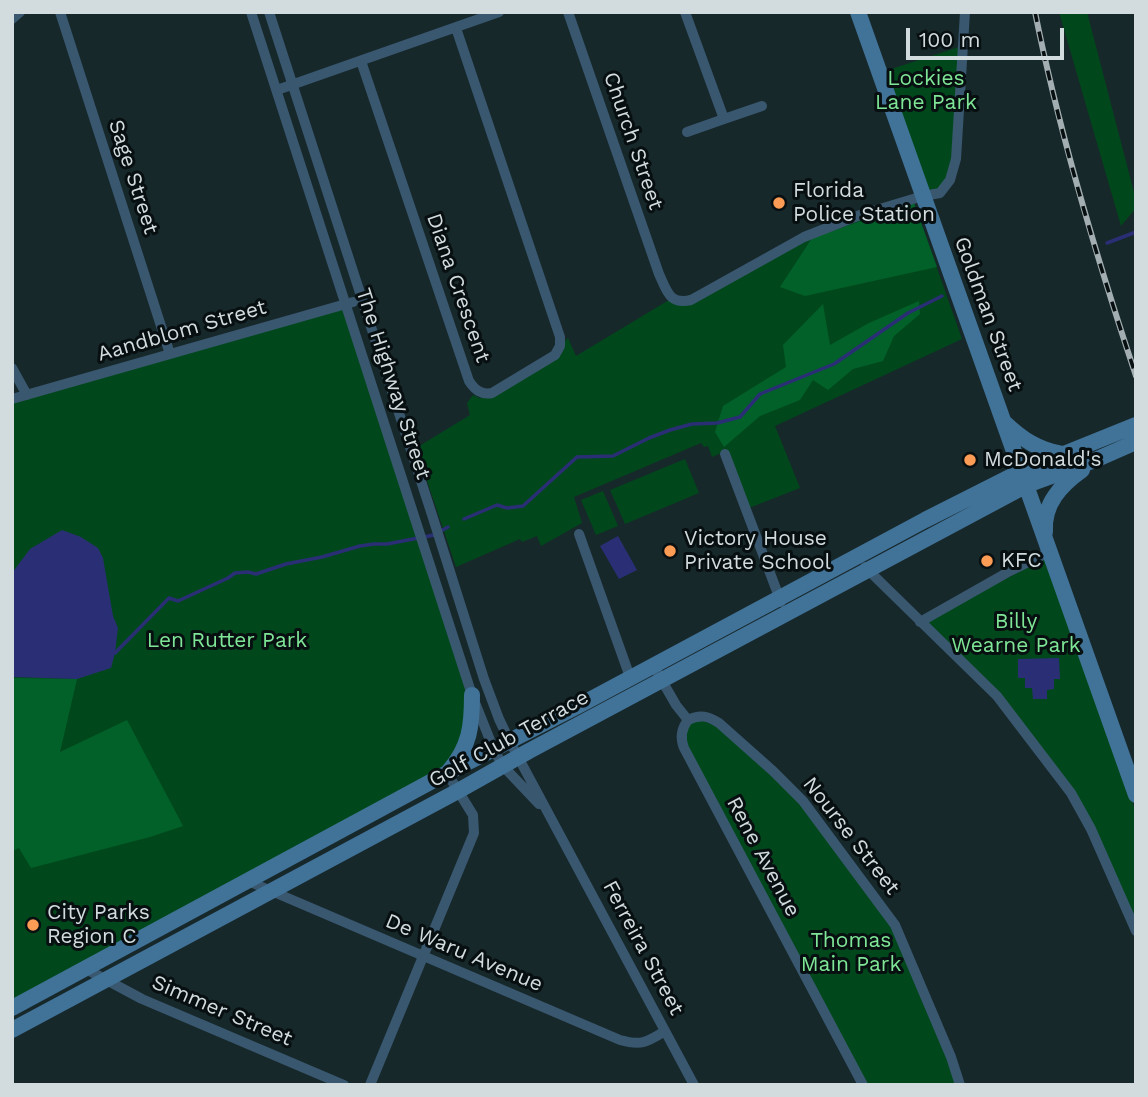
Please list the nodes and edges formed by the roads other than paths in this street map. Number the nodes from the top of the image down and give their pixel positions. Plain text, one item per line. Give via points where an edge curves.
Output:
1 (20, 12) edge
2 (60, 12) edge
3 (251, 12) edge
4 (269, 12) edge
5 (499, 12) edge
6 (568, 12) edge
7 (685, 12) edge
8 (858, 12) edge
9 (965, 12) edge
10 (12, 19) edge
11 (456, 28) junction
12 (361, 61) junction
13 (292, 85) junction
14 (277, 90) junction
15 (762, 106) dead end
16 (724, 119) junction
17 (687, 132) dead end
18 (923, 196) junction
19 (362, 300) junction
20 (346, 304) junction
21 (170, 354) junction
22 (12, 368) edge
23 (27, 395) junction
24 (12, 399) edge
25 (1003, 421) junction
26 (1136, 425) edge
27 (1136, 442) edge
28 (725, 454) dead end
29 (1062, 454) junction
30 (1095, 460) junction
31 (1024, 478) junction
32 (579, 534) dead end
33 (1047, 545) junction
34 (856, 555) junction
35 (867, 570) junction
36 (779, 597) junction
37 (786, 615) junction
38 (920, 622) junction
39 (653, 665) junction
40 (630, 677) junction
41 (662, 680) junction
42 (472, 695) junction
43 (688, 720) junction
44 (509, 740) junction
45 (494, 750) junction
46 (519, 756) junction
47 (503, 766) junction
48 (447, 773) junction
49 (458, 791) junction
50 (1136, 795) edge
51 (558, 829) junction
52 (248, 881) junction
53 (271, 892) junction
54 (1136, 931) edge
55 (422, 956) junction
56 (86, 969) junction
57 (106, 979) junction
58 (12, 1008) edge
59 (12, 1030) edge
60 (665, 1031) junction
61 (344, 1085) edge
62 (370, 1085) edge
63 (694, 1085) edge
64 (863, 1085) edge
65 (960, 1085) edge

1 - 10 street
2 - 21 street, Sage Street
3 - 14 street, The Highway Street
4 - 13 street, The Highway Street
5 - 11 street
6 - 18 street, Church Street via 666,291 675,301 691,300 804,237
7 - 16 street
8 - 18 street, Goldman Street
9 - 18 street via 956,159 940,193
11 - 12 street
11 - 12 street, Diana Crescent via 560,337 555,355 492,393 479,392 469,381
12 - 13 street
13 - 14 street
13 - 19 street, The Highway Street
14 - 20 street, The Highway Street
15 - 16 street
16 - 17 street
18 - 25 street, Goldman Street
19 - 20 street, Aandblom Street
19 - 44 street, The Highway Street via 489,696
20 - 21 street, Aandblom Street
20 - 42 street, The Highway Street
21 - 23 street, Aandblom Street
22 - 23 street
23 - 24 street, Aandblom Street
25 - 29 street via 1031,444
25 - 31 street, Goldman Street
26 - 29 street
27 - 30 street
28 - 36 street
29 - 31 street
30 - 31 street
30 - 33 street via 1065,482 1054,497 1045,518
31 - 33 street, Goldman Street
31 - 34 street, Golf Club Terrace
31 - 35 street, Golf Club Terrace
32 - 40 street
33 - 38 street
33 - 50 street, Goldman Street
34 - 35 street
34 - 36 street, Golf Club Terrace
35 - 37 street, Golf Club Terrace
35 - 38 street
36 - 37 street
36 - 39 street, Golf Club Terrace
37 - 41 street, Golf Club Terrace
38 - 54 street via 997,696 1070,793 1088,822
39 - 40 street, Golf Club Terrace
39 - 41 street
40 - 44 street, Golf Club Terrace
41 - 43 street
41 - 46 street, Golf Club Terrace
42 - 45 street, The Highway Street
42 - 48 street via 468,740
43 - 64 street, Rene Avenue via 681,733 684,748
43 - 65 street, Nourse Street via 703,716 719,723 803,801 899,932
44 - 45 street, Golf Club Terrace
44 - 46 street, The Highway Street
45 - 47 street, The Highway Street
45 - 48 street, Golf Club Terrace
46 - 47 street, Golf Club Terrace
46 - 51 street, Ferreira Street
47 - 49 street, Golf Club Terrace
47 - 51 street, Ferreira Street
48 - 49 street
48 - 52 street, Golf Club Terrace
49 - 53 street, Golf Club Terrace
49 - 55 street via 473,815 474,833
51 - 60 street, Ferreira Street
52 - 53 street, De Waru Avenue
52 - 56 street, Golf Club Terrace
53 - 55 street, De Waru Avenue
53 - 57 street, Golf Club Terrace
55 - 60 street, De Waru Avenue via 620,1041 643,1043
55 - 62 street
56 - 57 street, Simmer Street
56 - 58 street, Golf Club Terrace
57 - 59 street, Golf Club Terrace
57 - 61 street, Simmer Street via 142,999
60 - 63 street, Ferreira Street

